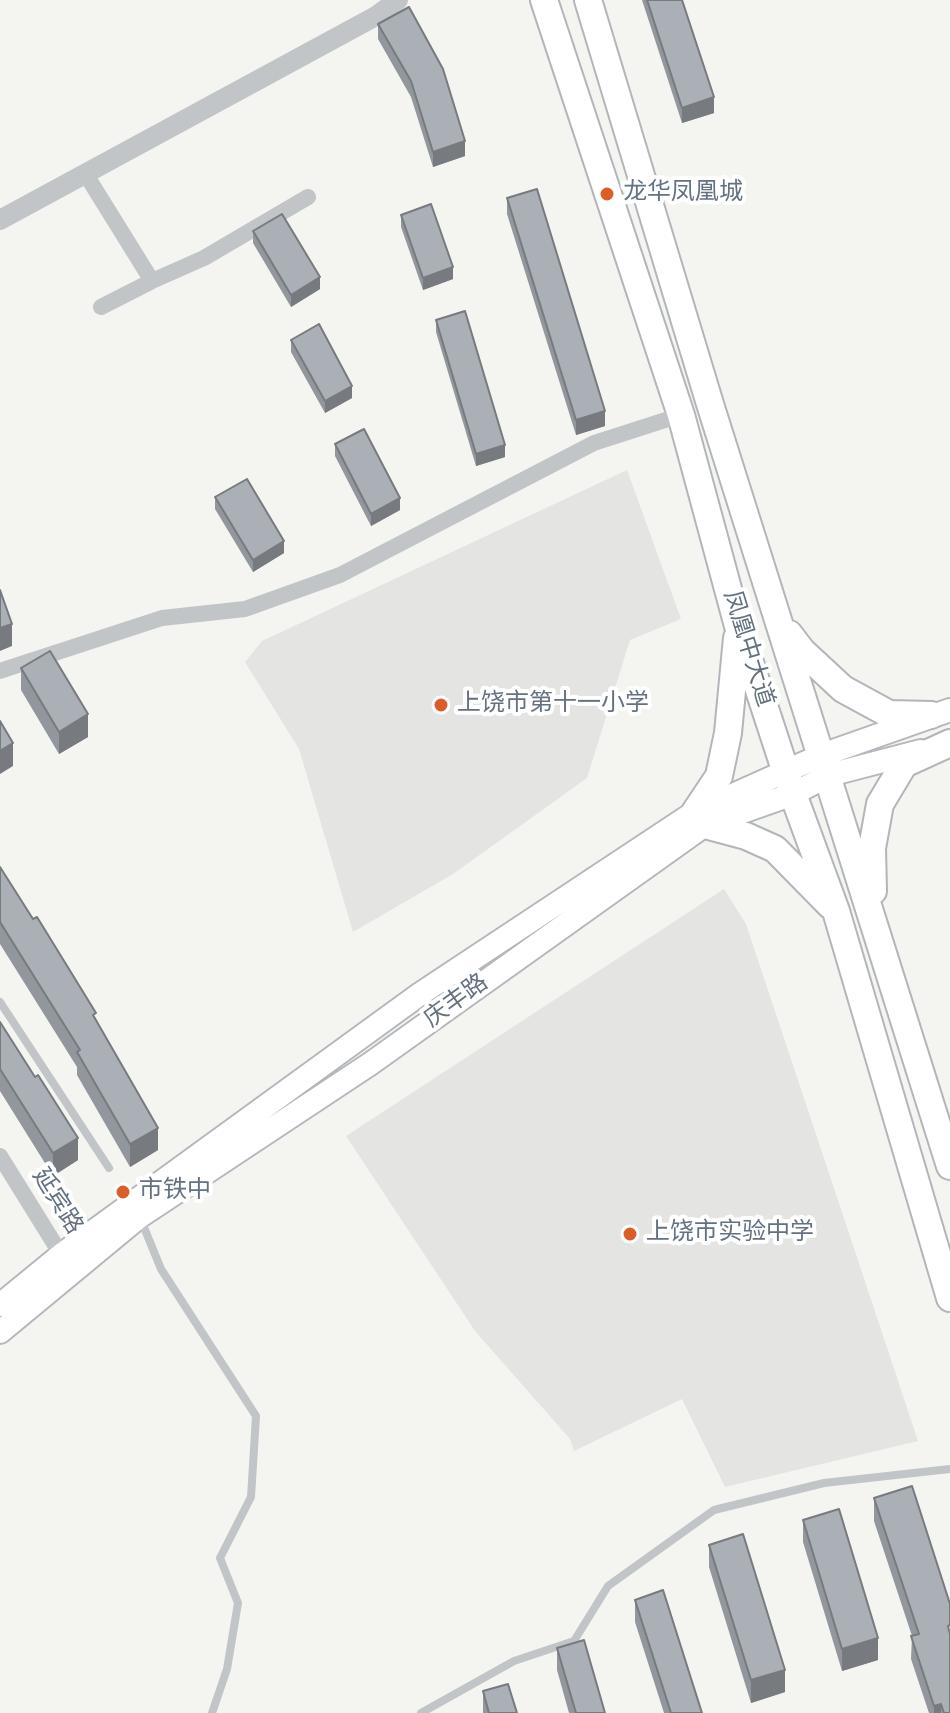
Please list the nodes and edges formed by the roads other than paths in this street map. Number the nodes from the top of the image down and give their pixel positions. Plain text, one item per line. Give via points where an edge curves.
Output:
1 (398, 0) edge
2 (544, 0) edge
3 (588, 0) edge
4 (85, 173) junction
5 (308, 197) dead end
6 (0, 220) edge
7 (152, 281) junction
8 (101, 307) dead end
9 (681, 415) junction
10 (779, 622) junction
11 (738, 626) junction
12 (0, 671) edge
13 (941, 712) edge
14 (950, 743) edge
15 (826, 765) junction
16 (789, 782) junction
17 (700, 818) junction
18 (836, 911) junction
19 (873, 919) junction
20 (0, 1002) edge
21 (0, 1156) edge
22 (950, 1166) edge
23 (109, 1168) dead end
24 (139, 1217) junction
25 (67, 1264) junction
26 (950, 1298) edge
27 (0, 1305) edge
28 (0, 1332) edge
29 (950, 1469) edge
30 (212, 1713) edge
31 (421, 1713) edge

1 - 4 street
2 - 9 main road, 凤凰中大道
3 - 10 main road, 凤凰中大道
4 - 6 street
4 - 7 street
5 - 7 street via 204,258
7 - 8 street
9 - 11 main road, 凤凰中大道
9 - 12 street via 594,443 340,575 245,609 162,618
10 - 13 main road via 843,689 889,714
10 - 15 main road, 凤凰中大道
11 - 16 main road, 凤凰中大道
11 - 17 main road via 728,733 719,776
13 - 15 main road
14 - 15 main road
14 - 19 main road via 904,764 880,804 872,848
15 - 16 main road
15 - 19 main road, 凤凰中大道
16 - 17 main road
16 - 18 main road, 凤凰中大道
17 - 18 main road via 775,849
17 - 24 main road, 庆丰路 via 370,1064
17 - 25 main road via 420,994
18 - 26 main road, 凤凰中大道
19 - 22 main road, 凤凰中大道
20 - 23 lane
21 - 25 street, 延宾路
24 - 25 main road, 庆丰路
24 - 30 lane via 161,1269 256,1416 251,1497 220,1558 238,1603 227,1669
25 - 27 main road
25 - 28 main road, 庆丰路
29 - 31 lane via 824,1483 714,1510 608,1586 574,1641 514,1661

